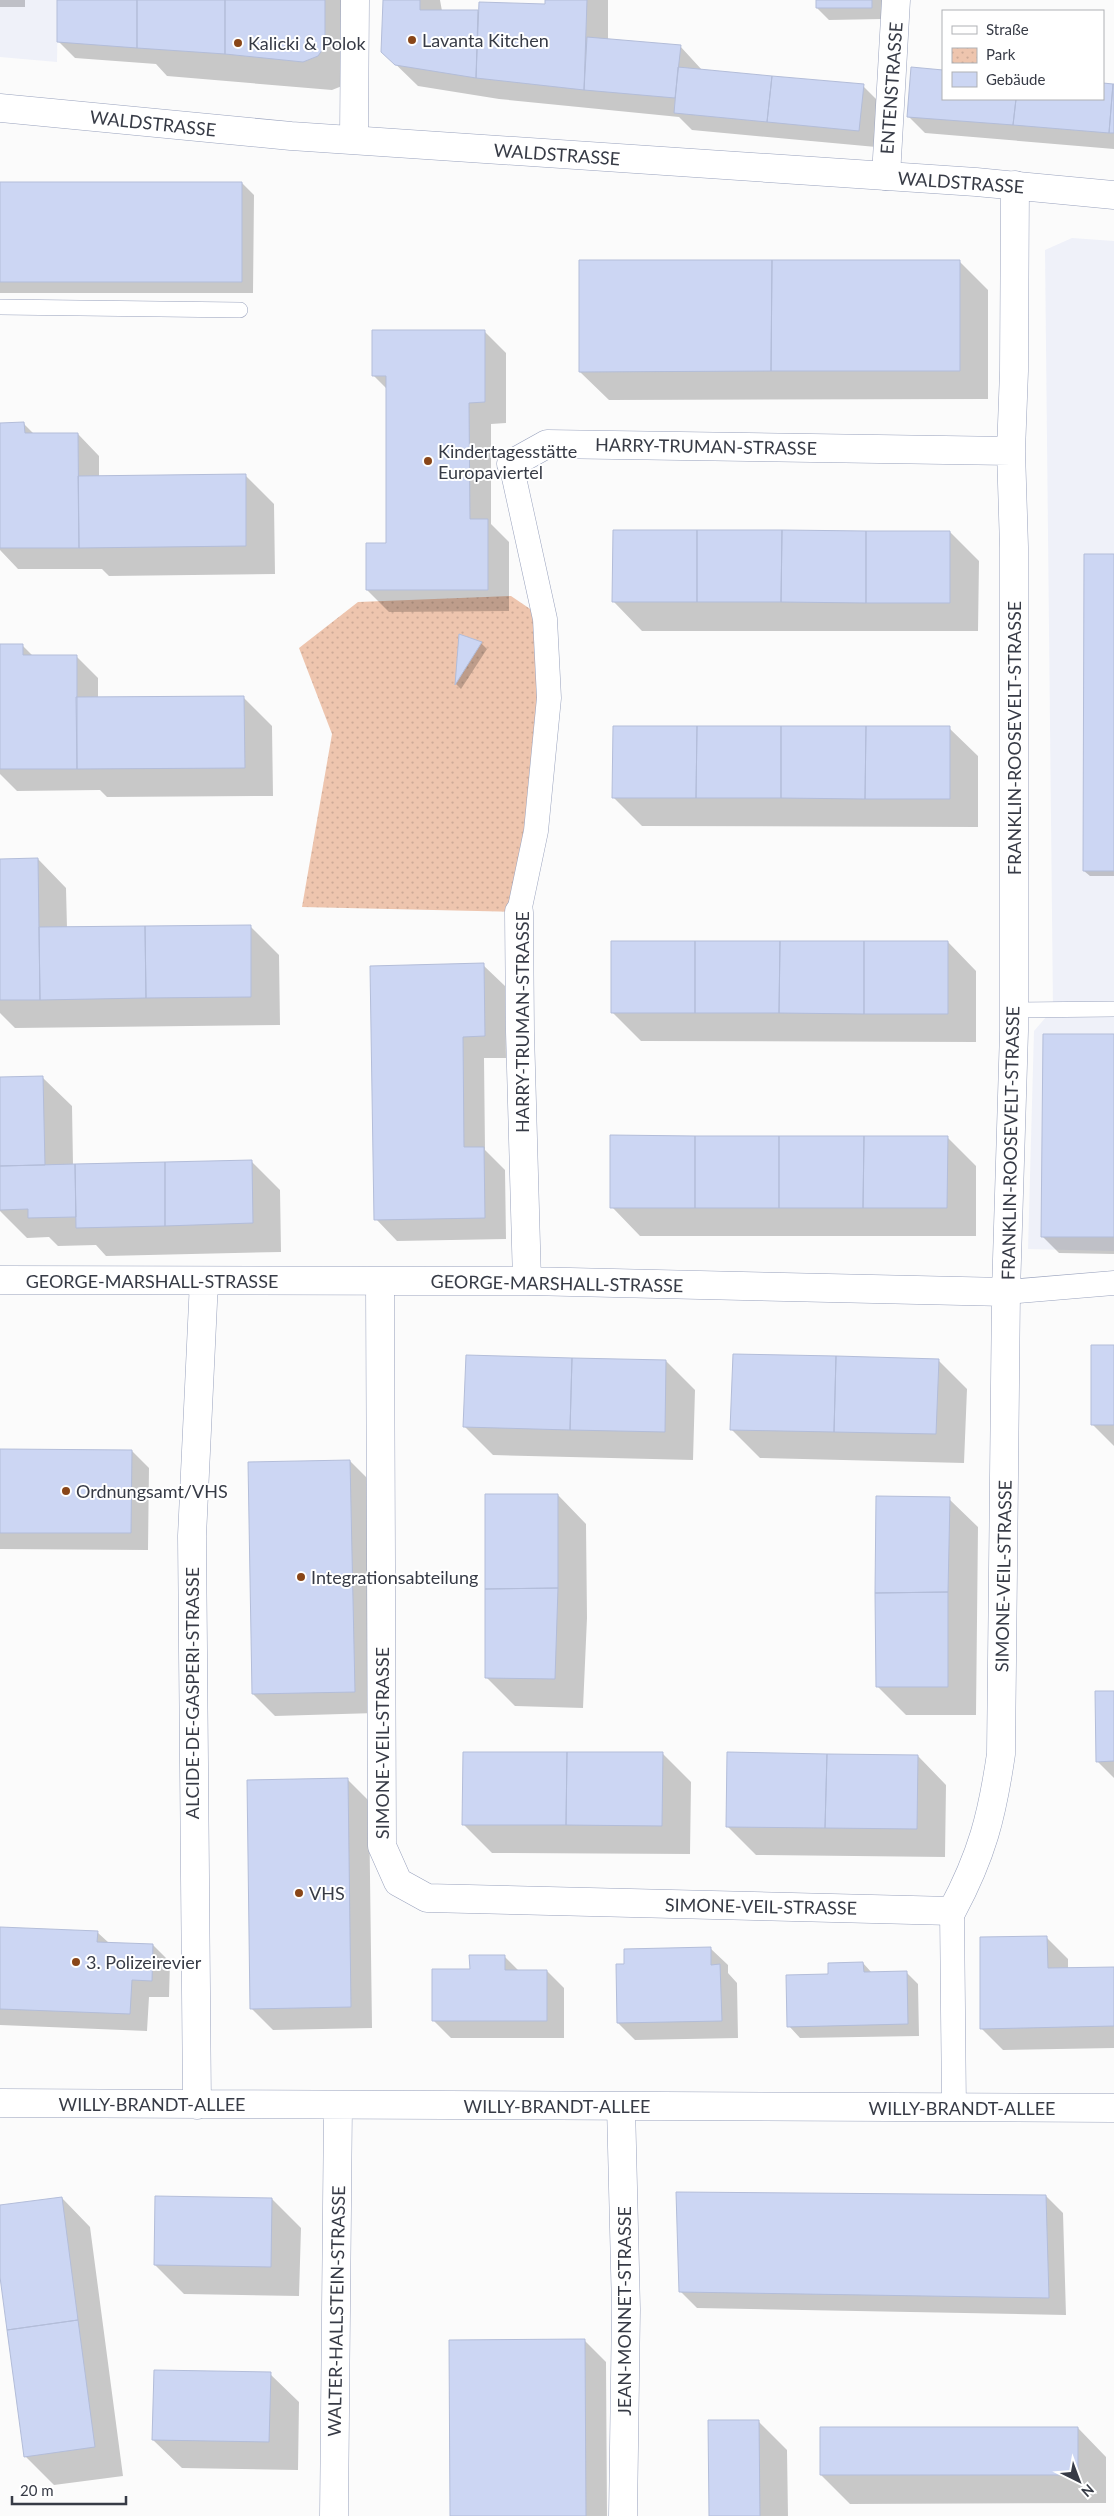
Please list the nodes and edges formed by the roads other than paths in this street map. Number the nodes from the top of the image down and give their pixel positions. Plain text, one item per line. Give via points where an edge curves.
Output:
1 (355, 0) edge
2 (896, 0) edge
3 (0, 108) edge
4 (354, 140) junction
5 (886, 176) junction
6 (1014, 185) junction
7 (1114, 195) edge
8 (0, 307) edge
9 (240, 310) dead end
10 (1011, 451) junction
11 (511, 464) joint
12 (519, 912) joint
13 (1114, 1009) edge
14 (1014, 1010) junction
15 (0, 1280) edge
16 (204, 1281) junction
17 (380, 1281) junction
18 (527, 1281) junction
19 (1114, 1283) edge
20 (1006, 1292) junction
21 (952, 1911) junction
22 (0, 2103) edge
23 (197, 2105) junction
24 (338, 2105) junction
25 (621, 2106) junction
26 (954, 2108) junction
27 (1114, 2108) edge
28 (334, 2516) edge
29 (623, 2516) edge

1 - 4 street
2 - 5 street, ENTENSTRASSE
3 - 4 street, WALDSTRASSE
4 - 5 street, WALDSTRASSE
5 - 6 street, WALDSTRASSE
6 - 7 street, WALDSTRASSE
6 - 10 street, FRANKLIN-ROOSEVELT-STRASSE
8 - 9 lane
10 - 11 street, HARRY-TRUMAN-STRASSE via 547,444
10 - 14 street, FRANKLIN-ROOSEVELT-STRASSE
11 - 12 street, HARRY-TRUMAN-STRASSE via 545,619 549,698 536,830
12 - 18 street, HARRY-TRUMAN-STRASSE
13 - 14 lane
14 - 20 street, FRANKLIN-ROOSEVELT-STRASSE
15 - 16 street, GEORGE-MARSHALL-STRASSE
16 - 17 street, GEORGE-MARSHALL-STRASSE
16 - 23 street, ALCIDE-DE-GASPERI-STRASSE via 192,1536
17 - 18 street, GEORGE-MARSHALL-STRASSE
17 - 21 street, SIMONE-VEIL-STRASSE via 382,1846 398,1882 426,1898
18 - 20 street, GEORGE-MARSHALL-STRASSE
19 - 20 street, GEORGE-MARSHALL-STRASSE
20 - 21 street, SIMONE-VEIL-STRASSE via 1001,1754 985,1838
21 - 26 street, SIMONE-VEIL-STRASSE
22 - 23 street, WILLY-BRANDT-ALLEE
23 - 24 street, WILLY-BRANDT-ALLEE
24 - 25 street, WILLY-BRANDT-ALLEE
24 - 28 street, WALTER-HALLSTEIN-STRASSE
25 - 26 street, WILLY-BRANDT-ALLEE
25 - 29 street, JEAN-MONNET-STRASSE via 626,2309
26 - 27 street, WILLY-BRANDT-ALLEE

